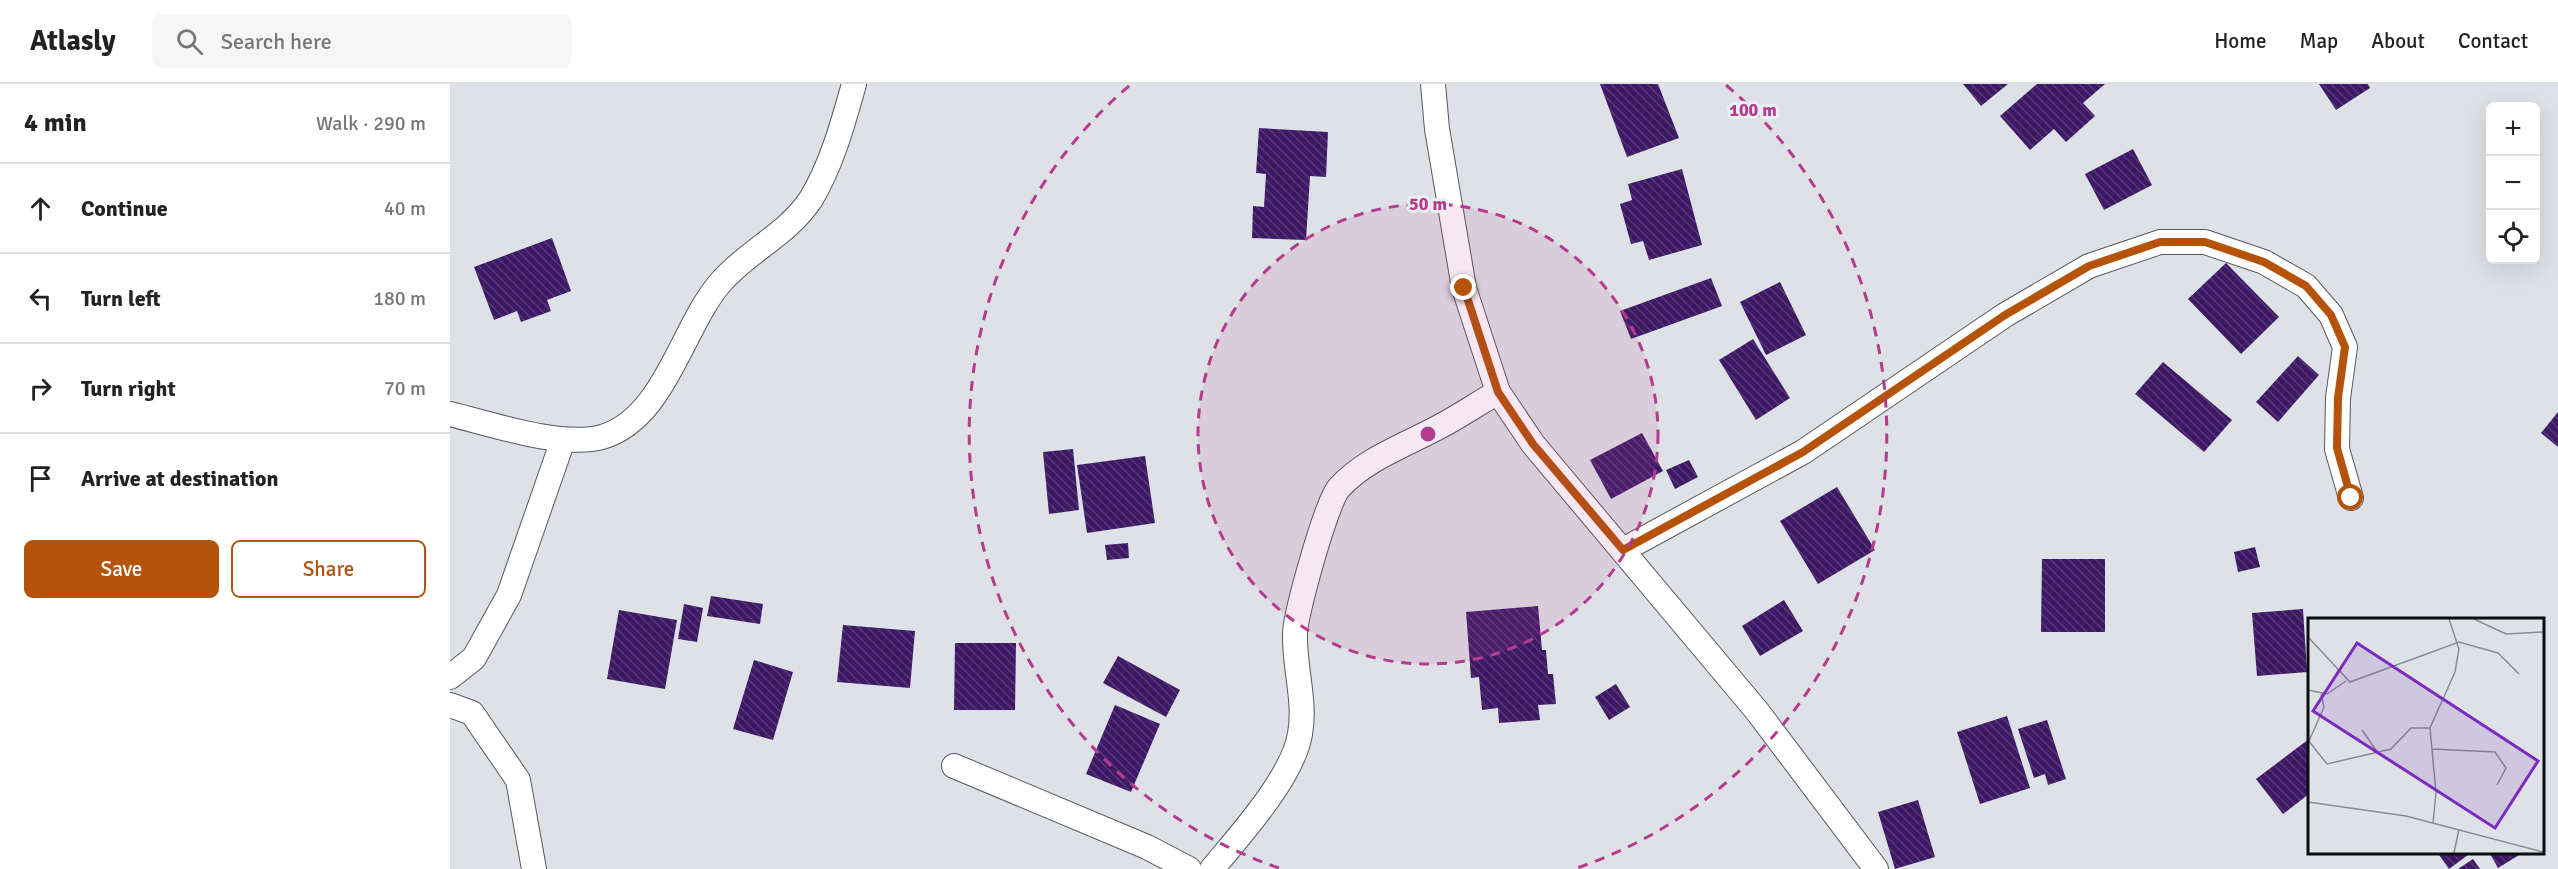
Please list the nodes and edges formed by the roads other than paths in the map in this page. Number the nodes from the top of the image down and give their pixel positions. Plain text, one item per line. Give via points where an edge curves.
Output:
1 (854, 84) edge
2 (1433, 84) edge
3 (1498, 392) junction
4 (450, 414) edge
5 (563, 440) junction
6 (2351, 498) dead end
7 (1623, 550) junction
8 (450, 677) edge
9 (450, 705) edge
10 (954, 766) dead end
11 (534, 869) edge
12 (1189, 869) edge
13 (1212, 869) edge
14 (1876, 869) edge

1 - 5 street via 833,153 810,199 787,227 722,280 705,302 674,365 635,419 602,437
2 - 3 street via 1464,288
3 - 7 street via 1533,444
3 - 13 street via 1363,467 1337,489 1320,532 1294,631 1301,696 1300,735 1287,769
4 - 5 street
5 - 8 street via 509,596 474,658
6 - 7 street via 2337,448 2345,347 2331,315 2306,286 2264,262 2205,242 2160,242 2089,266 2005,315 1803,452
7 - 14 street via 1757,711
9 - 11 street via 472,713 518,780
10 - 12 street via 1147,847

